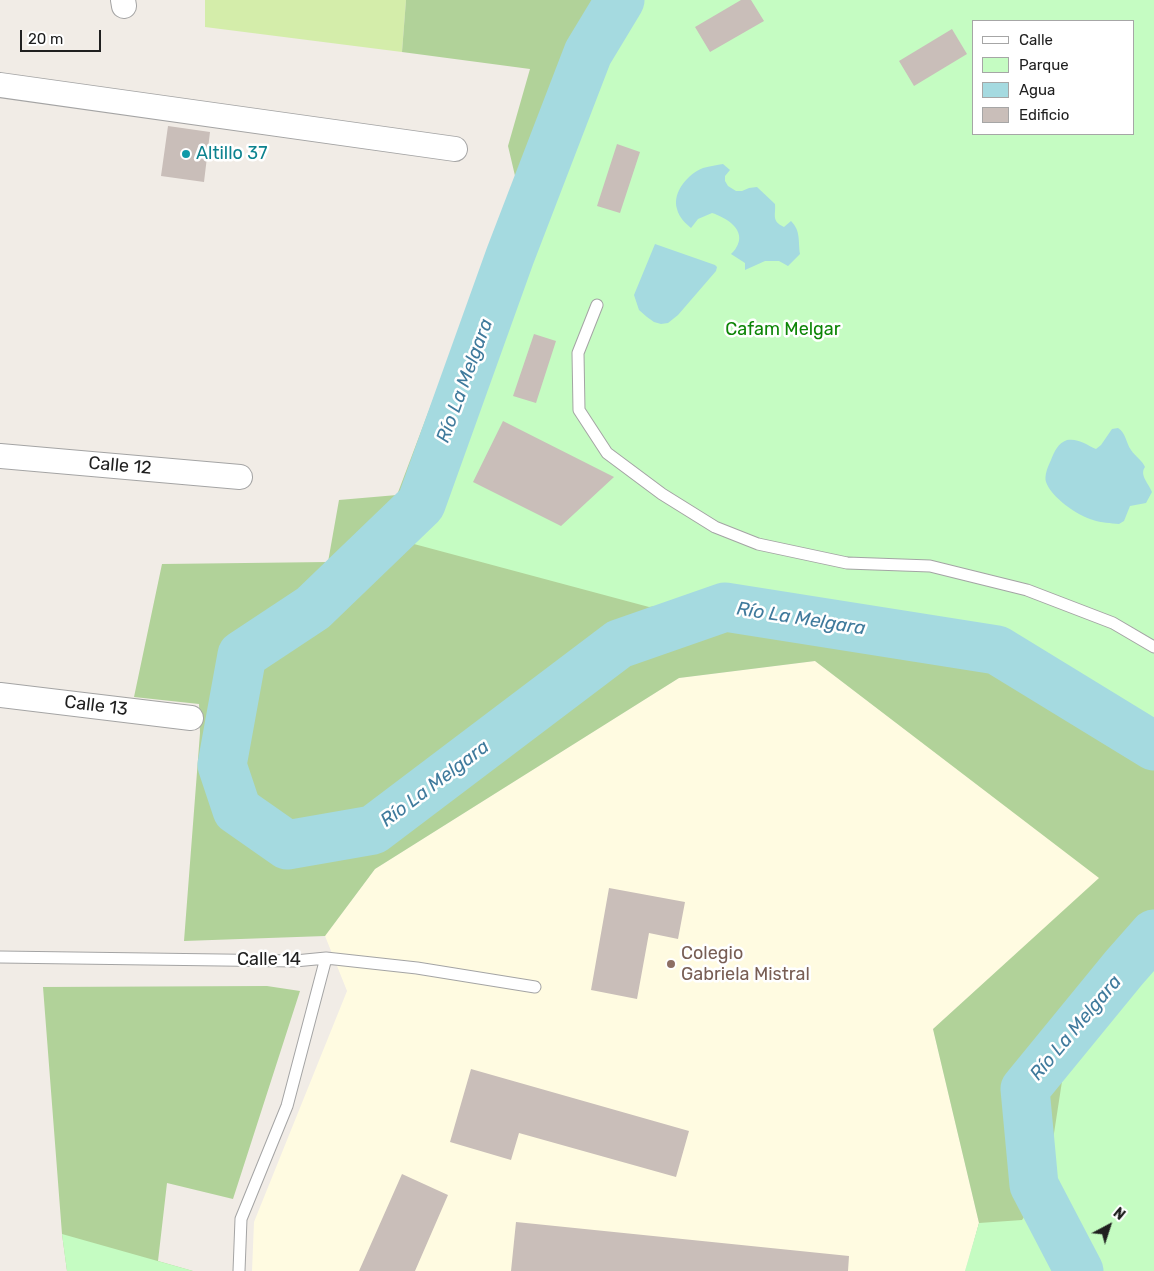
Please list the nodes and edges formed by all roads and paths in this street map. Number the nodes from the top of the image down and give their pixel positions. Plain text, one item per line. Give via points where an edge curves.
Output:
1 (0, 85) edge
2 (455, 149) dead end
3 (597, 305) dead end
4 (0, 456) edge
5 (240, 477) dead end
6 (1154, 647) edge
7 (0, 695) edge
8 (191, 718) dead end
9 (0, 957) edge
10 (326, 958) junction
11 (536, 987) dead end
12 (239, 1271) edge

1 - 2 street
3 - 6 lane via 578,353 579,410 606,453 715,527 758,544 847,563 930,566 1027,590 1113,623
4 - 5 street, Calle 12
7 - 8 street, Calle 13
9 - 10 lane, Calle 14 via 295,961
10 - 11 lane, Calle 14 via 417,968
10 - 12 lane via 286,1106 241,1220

